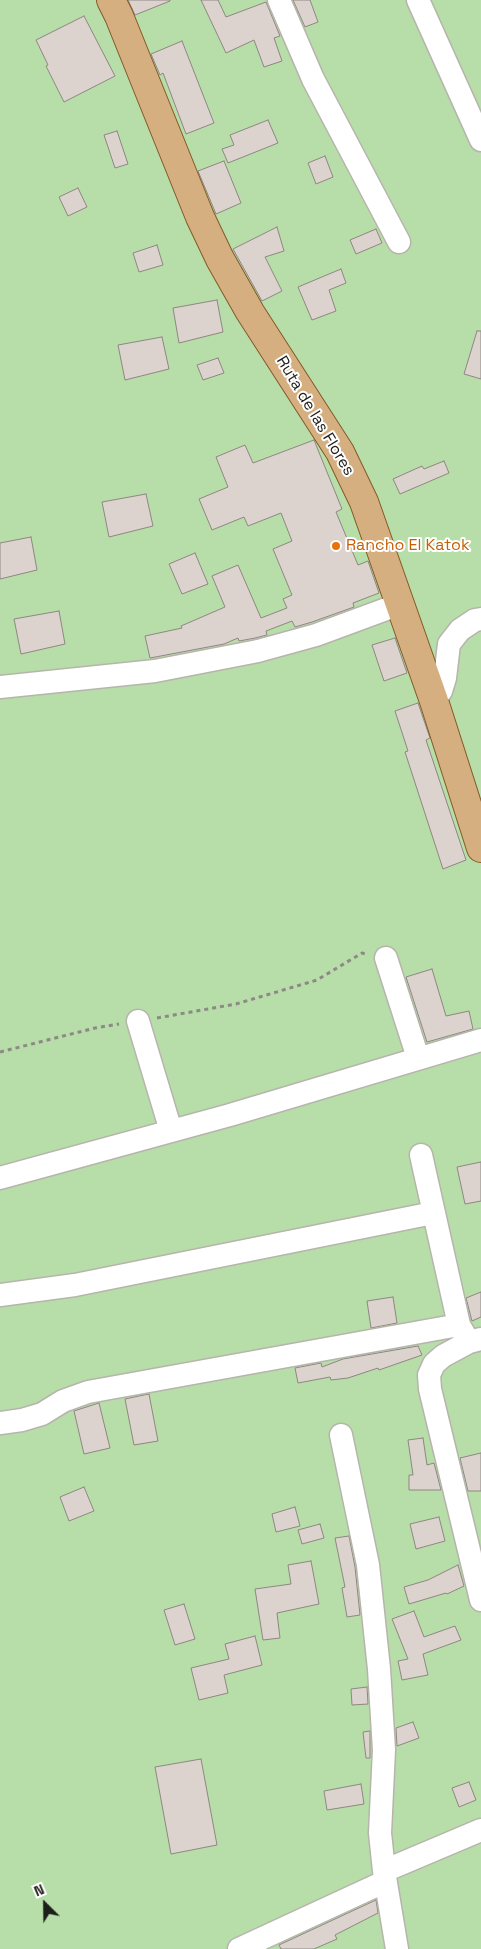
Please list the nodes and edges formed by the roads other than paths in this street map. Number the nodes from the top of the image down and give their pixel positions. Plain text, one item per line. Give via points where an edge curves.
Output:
1 (110, 0) edge
2 (280, 0) edge
3 (418, 0) edge
4 (481, 140) edge
5 (398, 242) dead end
6 (400, 604) junction
7 (481, 619) edge
8 (0, 687) edge
9 (434, 701) junction
10 (481, 848) edge
11 (386, 958) road end
12 (138, 1021) road end
13 (481, 1040) edge
14 (418, 1058) junction
15 (171, 1131) junction
16 (421, 1155) dead end
17 (0, 1178) edge
18 (433, 1213) junction
19 (0, 1295) edge
20 (470, 1335) edge
21 (0, 1423) edge
22 (341, 1435) dead end
23 (481, 1600) edge
24 (481, 1830) edge
25 (384, 1876) junction
26 (240, 1949) edge
27 (397, 1949) edge

1 - 6 main road, Ruta de las Flores via 220,260 340,452 364,502
2 - 5 street via 312,79
3 - 4 street
6 - 8 street via 316,635 258,651 155,671
6 - 9 main road, Ruta de las Flores
7 - 9 street via 460,630 449,644 443,685
9 - 10 main road, Ruta de las Flores
11 - 14 street
12 - 15 street
13 - 14 street
14 - 15 street
15 - 17 street
16 - 18 street
18 - 19 street via 75,1285
18 - 20 street
20 - 21 street via 88,1392 42,1414
20 - 23 street via 434,1364 430,1389
22 - 25 street via 368,1565 379,1669 384,1750 380,1833
24 - 25 street
25 - 26 street
25 - 27 street

